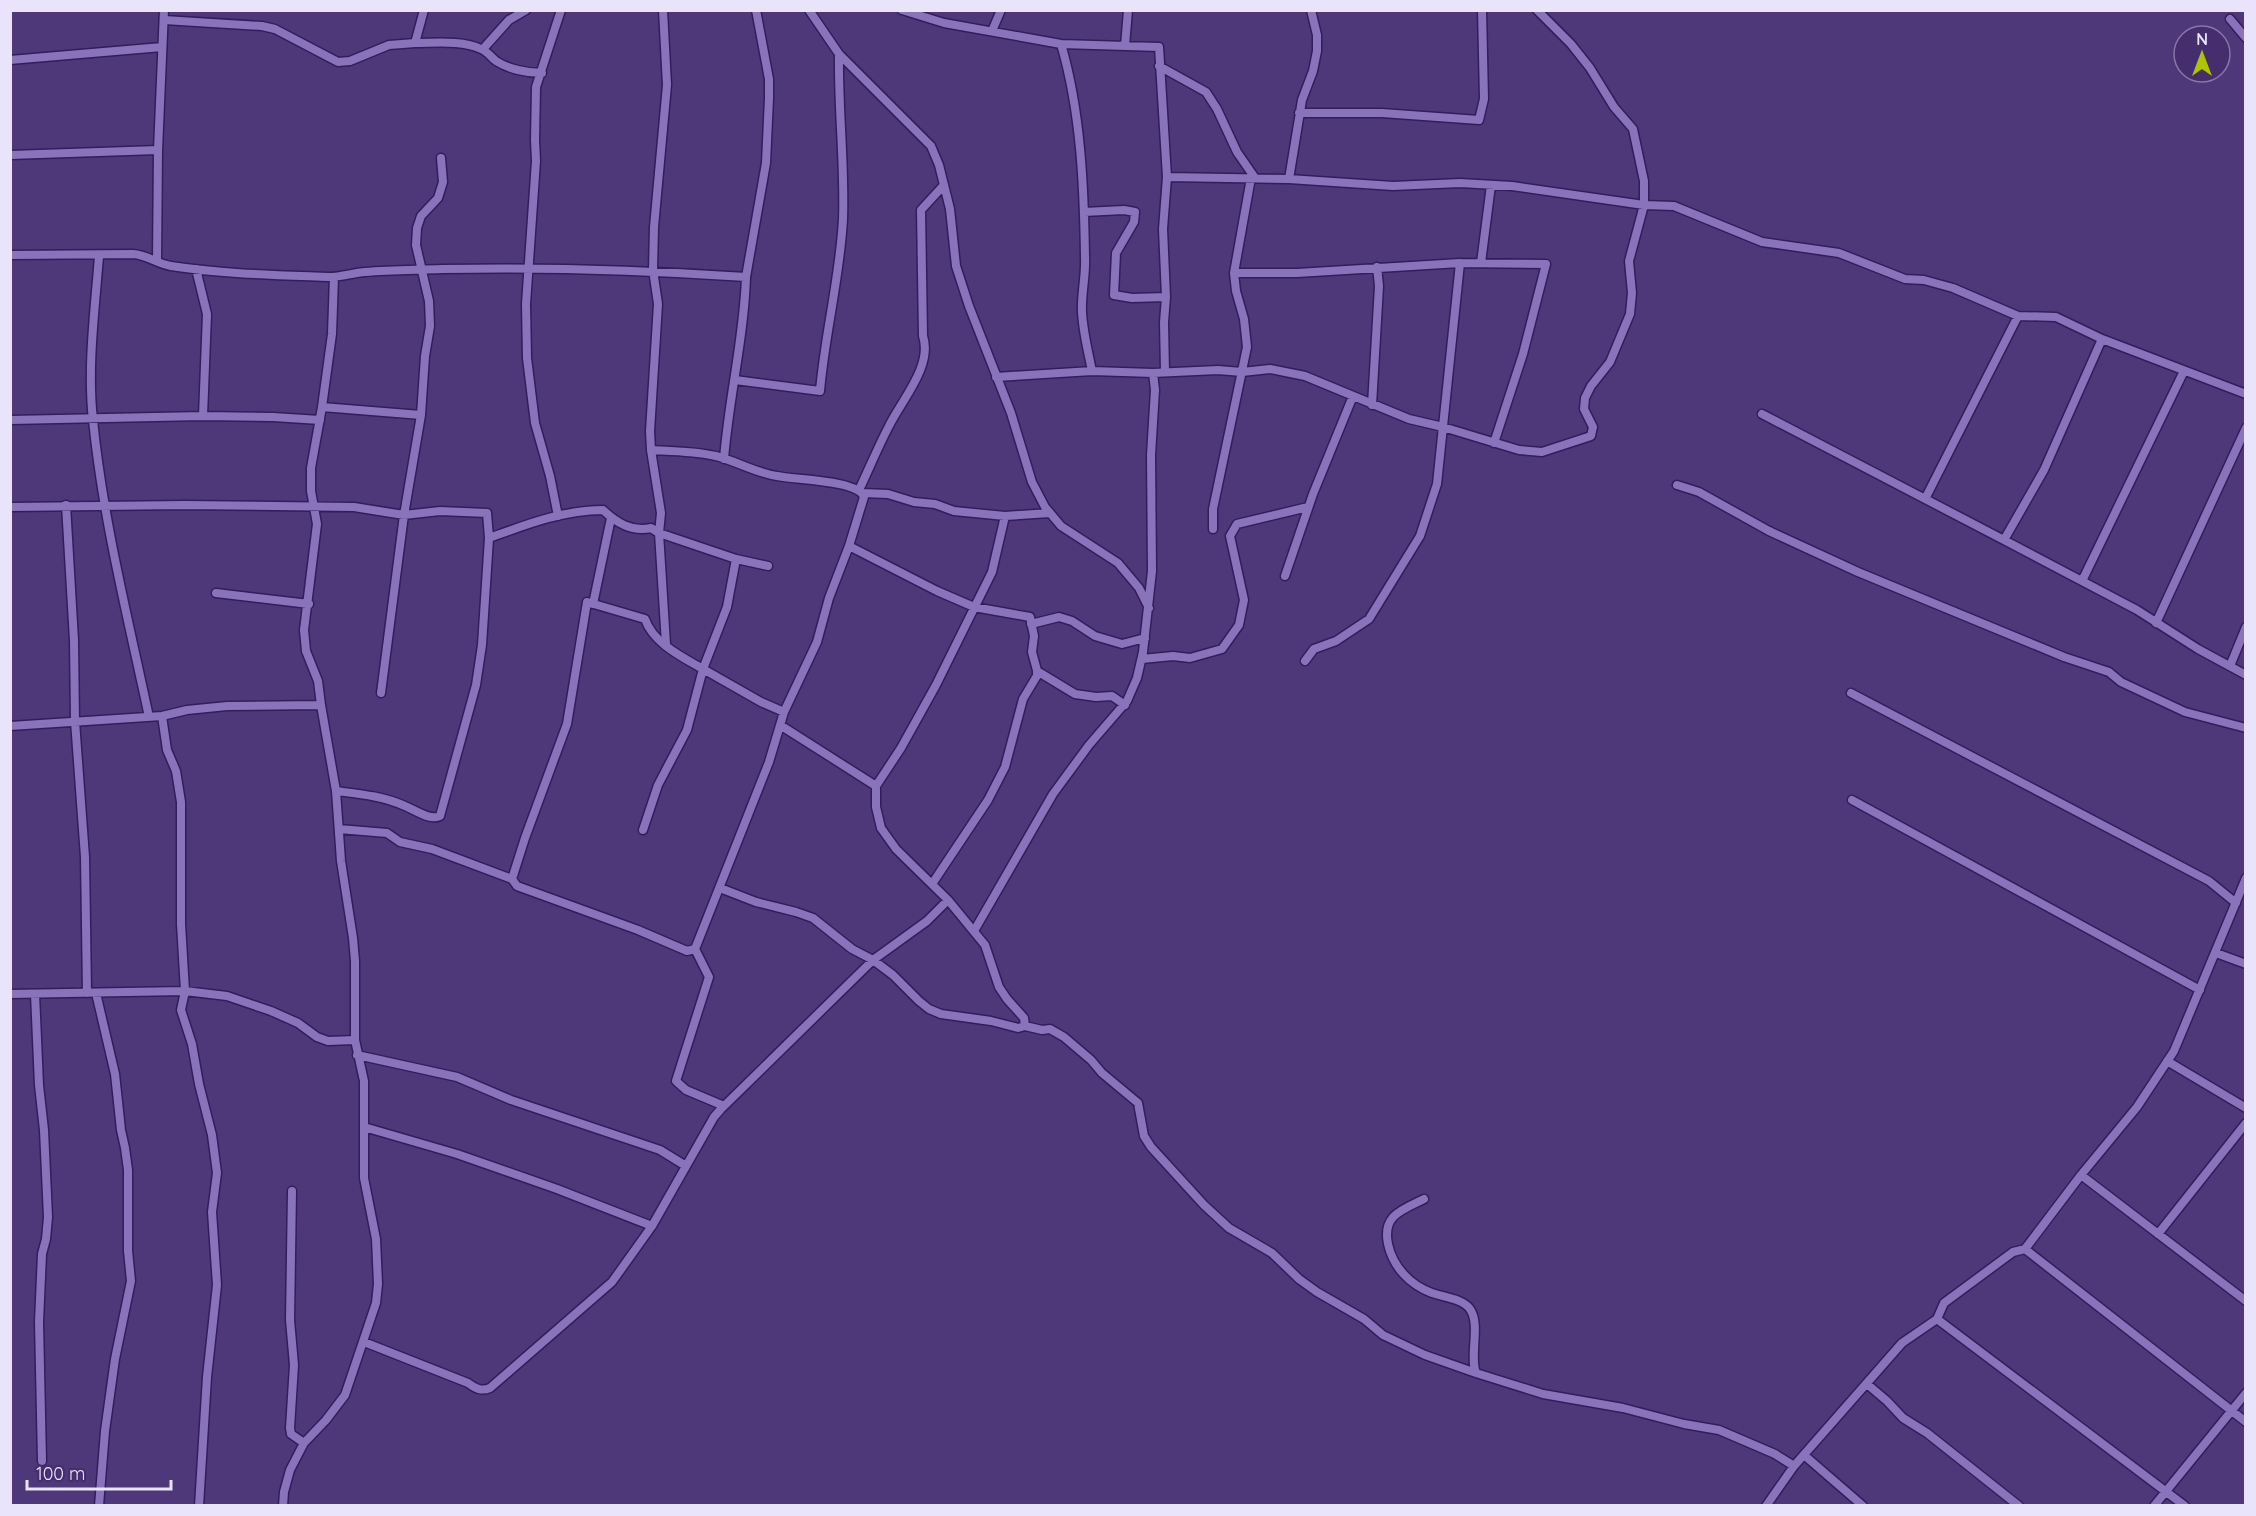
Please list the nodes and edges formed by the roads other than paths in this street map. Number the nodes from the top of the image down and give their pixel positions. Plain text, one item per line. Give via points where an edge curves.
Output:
1 (164, 10) edge
2 (424, 10) edge
3 (526, 10) edge
4 (561, 10) edge
5 (663, 10) edge
6 (756, 10) edge
7 (809, 10) edge
8 (902, 10) edge
9 (1001, 10) edge
10 (1128, 10) edge
11 (1311, 10) edge
12 (1482, 10) edge
13 (1537, 10) edge
14 (2230, 19) dead end
15 (164, 20) junction
16 (992, 31) junction
17 (2246, 38) edge
18 (415, 43) junction
19 (1060, 44) junction
20 (162, 46) junction
21 (1125, 46) junction
22 (483, 49) junction
23 (839, 54) junction
24 (10, 60) edge
25 (1159, 66) junction
26 (542, 73) junction
27 (1299, 113) junction
28 (158, 150) junction
29 (10, 155) edge
30 (441, 158) dead end
31 (1167, 177) junction
32 (1253, 178) junction
33 (1289, 179) junction
34 (944, 185) junction
35 (1491, 185) junction
36 (1644, 205) junction
37 (1083, 212) junction
38 (10, 255) edge
39 (99, 256) junction
40 (157, 261) junction
41 (1460, 263) junction
42 (1481, 263) junction
43 (1377, 267) junction
44 (196, 269) junction
45 (530, 269) junction
46 (422, 270) junction
47 (653, 270) junction
48 (1234, 273) junction
49 (746, 276) junction
50 (334, 277) junction
51 (1166, 297) junction
52 (2018, 316) junction
53 (2102, 339) junction
54 (1092, 371) junction
55 (2184, 371) junction
56 (1165, 372) junction
57 (1242, 372) junction
58 (1153, 373) junction
59 (996, 377) junction
60 (735, 380) junction
61 (2246, 394) edge
62 (1353, 396) junction
63 (1372, 405) junction
64 (322, 407) junction
65 (1762, 414) dead end
66 (421, 415) junction
67 (203, 417) junction
68 (93, 419) junction
69 (10, 420) edge
70 (320, 420) junction
71 (1443, 426) junction
72 (2246, 428) edge
73 (1494, 443) junction
74 (651, 450) junction
75 (724, 459) junction
76 (1677, 485) dead end
77 (861, 492) junction
78 (1925, 499) junction
79 (66, 505) junction
80 (105, 506) junction
81 (10, 507) edge
82 (314, 507) junction
83 (1308, 507) junction
84 (1050, 513) junction
85 (404, 515) junction
86 (558, 516) junction
87 (1005, 516) junction
88 (611, 518) junction
89 (1213, 529) dead end
90 (659, 533) junction
91 (489, 538) junction
92 (2004, 540) junction
93 (849, 546) junction
94 (736, 559) junction
95 (768, 566) dead end
96 (1286, 576) dead end
97 (2082, 581) junction
98 (216, 593) dead end
99 (309, 604) junction
100 (593, 604) junction
101 (974, 607) junction
102 (1149, 608) junction
103 (2156, 622) junction
104 (1031, 624) junction
105 (2246, 627) edge
106 (1145, 638) junction
107 (666, 644) junction
108 (1142, 660) junction
109 (1305, 661) dead end
110 (2230, 666) junction
111 (703, 669) junction
112 (1038, 674) junction
113 (2246, 675) edge
114 (381, 693) dead end
115 (1851, 693) dead end
116 (321, 705) junction
117 (1125, 705) junction
118 (784, 712) junction
119 (162, 716) junction
120 (149, 717) junction
121 (75, 721) junction
122 (780, 725) junction
123 (10, 726) edge
124 (2246, 728) edge
125 (876, 786) junction
126 (336, 791) junction
127 (1852, 800) dead end
128 (339, 829) junction
129 (643, 830) dead end
130 (2246, 878) edge
131 (512, 879) junction
132 (932, 884) junction
133 (720, 888) junction
134 (948, 900) junction
135 (2236, 903) junction
136 (974, 931) junction
137 (695, 950) junction
138 (2216, 953) junction
139 (873, 960) junction
140 (2246, 964) edge
141 (2200, 990) junction
142 (185, 991) junction
143 (92, 993) junction
144 (10, 994) edge
145 (35, 994) junction
146 (1025, 1026) junction
147 (355, 1040) junction
148 (357, 1055) junction
149 (2167, 1061) junction
150 (724, 1106) junction
151 (2246, 1108) edge
152 (2246, 1123) edge
153 (364, 1127) junction
154 (686, 1166) junction
155 (2080, 1175) junction
156 (292, 1191) dead end
157 (1424, 1199) dead end
158 (652, 1226) junction
159 (2158, 1234) junction
160 (2025, 1249) junction
161 (2245, 1299) edge
162 (1937, 1319) junction
163 (364, 1342) junction
164 (1476, 1373) junction
165 (1868, 1384) junction
166 (2246, 1393) edge
167 (2231, 1410) junction
168 (2246, 1422) edge
169 (303, 1443) junction
170 (1804, 1455) junction
171 (42, 1461) dead end
172 (1794, 1466) junction
173 (2166, 1491) junction
174 (99, 1506) edge
175 (199, 1506) edge
176 (283, 1506) edge
177 (1766, 1506) edge
178 (1863, 1506) edge
179 (2019, 1506) edge
180 (2154, 1506) edge
181 (2185, 1506) edge

1 - 15 street
2 - 18 street
3 - 22 street via 509,20
4 - 26 street
5 - 47 street via 667,85
6 - 49 street via 769,98 766,163
7 - 23 street
8 - 16 street via 944,23
9 - 16 street
10 - 21 street
11 - 27 street via 1317,51
12 - 27 street via 1484,99 1479,120 1382,113
13 - 36 street via 1583,60 1633,129 1644,181
14 - 17 street
15 - 18 street via 275,29 338,62 389,45
15 - 20 street
16 - 19 street
18 - 22 street
19 - 21 street
19 - 37 street via 1073,100
20 - 24 street
20 - 28 street
21 - 25 street via 1159,46
22 - 26 street via 504,64
23 - 34 street via 931,146
23 - 60 street via 843,217 820,391
25 - 31 street
25 - 32 street via 1206,92
26 - 45 street via 536,87
27 - 33 street
28 - 29 street
28 - 40 street
30 - 46 street via 443,182 438,198 421,216 417,228 416,245
31 - 32 street
31 - 51 street via 1163,229
32 - 33 street
32 - 48 street
33 - 35 street via 1394,186
34 - 59 street via 957,266
34 - 77 street via 921,210 926,345 922,362
35 - 36 street
35 - 42 street
36 - 52 street via 1674,206 1762,242 1839,253 1905,279 1953,288
36 - 73 street via 1629,261 1630,314 1610,362 1585,398 1584,409 1593,428 1591,436 1542,452
37 - 51 street via 1136,212 1116,253 1114,295
37 - 54 street via 1082,310
38 - 39 street
39 - 40 street via 143,255
39 - 68 street via 91,391
40 - 44 street
41 - 42 street
41 - 43 street
41 - 71 street
42 - 73 street via 1546,264 1523,354
43 - 48 street
43 - 63 street
44 - 50 street
44 - 67 street via 207,314
45 - 46 street
45 - 47 street
45 - 86 street via 527,358 535,423
46 - 50 street
46 - 66 street via 430,326
47 - 49 street
47 - 74 street via 658,304
48 - 57 street via 1247,347
49 - 60 street via 745,314
50 - 64 street via 332,334
51 - 56 street
52 - 53 street via 2056,317
52 - 78 street
53 - 55 street
53 - 92 street via 2044,470
54 - 58 street
54 - 59 street
55 - 61 street
55 - 97 street
56 - 57 street
56 - 58 street
57 - 62 street via 1287,371
57 - 89 street via 1213,509
58 - 102 street
59 - 84 street via 1032,482
60 - 75 street
62 - 63 street
62 - 83 street
63 - 71 street
64 - 66 street
64 - 70 street
65 - 78 street
66 - 85 street
67 - 68 street
67 - 70 street
68 - 69 street
68 - 80 street
70 - 82 street via 311,468
71 - 73 street
71 - 109 street via 1437,484 1420,536 1369,619 1336,641 1314,649
72 - 103 street
74 - 75 street
74 - 90 street via 660,496
75 - 77 street via 774,476 837,484
76 - 124 street via 1699,492 1769,531 1858,572 2064,657 2096,666 2185,712
77 - 87 street via 888,494 954,511
77 - 93 street via 864,497
78 - 92 street
79 - 80 street
79 - 81 street
79 - 121 street
80 - 82 street
80 - 120 street
82 - 85 street via 354,507
82 - 99 street via 317,524
83 - 96 street
83 - 108 street via 1237,524 1230,536 1244,600 1239,625 1222,649 1190,658
84 - 87 street
84 - 102 street via 1061,526 1118,563 1139,588
85 - 91 street via 484,512 488,515
85 - 114 street
86 - 88 street via 603,510
86 - 91 street
87 - 101 street via 992,572
88 - 90 street via 630,528 651,528
88 - 100 street
90 - 94 street
90 - 107 street
91 - 126 street via 476,684 440,816 430,818 373,795
92 - 97 street
93 - 101 street
93 - 118 street via 817,642
94 - 95 street
94 - 111 street via 727,607
97 - 103 street
98 - 99 street
99 - 116 street via 304,630 306,651 318,681
100 - 107 street via 645,619 654,635
100 - 131 street via 587,602 567,724
101 - 104 street via 1030,617
101 - 125 street via 936,685
102 - 106 street
103 - 110 street
104 - 106 street via 1059,617 1095,636 1122,644
104 - 112 street
105 - 110 street
106 - 108 street
107 - 111 street via 673,653
108 - 117 street
110 - 113 street
111 - 118 street
111 - 129 street via 687,730 658,785
112 - 117 street via 1037,671 1075,694 1112,696
112 - 132 street via 1023,699 1001,775
115 - 135 street via 2209,881
116 - 119 street via 227,706
116 - 126 street
117 - 136 street via 1053,794
118 - 122 street
119 - 120 street
119 - 142 street via 182,802
120 - 121 street
121 - 123 street
121 - 143 street
122 - 125 street
122 - 133 street
125 - 132 street via 881,828 896,849
126 - 128 street
127 - 141 street
128 - 131 street via 387,833 400,842 432,849
128 - 147 street via 355,961
130 - 135 street
131 - 137 street via 517,886 687,951
132 - 134 street
133 - 137 street
133 - 139 street via 813,918 852,949
134 - 136 street
134 - 139 street via 927,921
135 - 138 street
136 - 146 street via 985,945 999,987 1024,1018
137 - 150 street via 709,977 676,1081 686,1090
138 - 140 street
138 - 141 street
139 - 146 street via 935,1012 1018,1028
139 - 150 street
141 - 149 street
142 - 143 street
142 - 147 street via 227,996 271,1011 328,1041
142 - 175 street via 181,1010 192,1044 218,1173 212,1212 217,1285
143 - 145 street
143 - 174 street via 115,1074 128,1170 131,1281 115,1359
144 - 145 street
145 - 171 street via 48,1217 39,1322
146 - 164 street via 1050,1029 1064,1037 1137,1101 1144,1136 1151,1147 1230,1228 1272,1253 1305,1283 1365,1319 1383,1335
147 - 148 street
148 - 153 street via 364,1081
148 - 154 street via 456,1077 511,1100 660,1150
149 - 151 street
149 - 155 street via 2138,1107
150 - 154 street
152 - 159 street
153 - 158 street via 457,1154
153 - 163 street via 364,1178 376,1239 378,1284
154 - 158 street
155 - 159 street
155 - 160 street
156 - 169 street via 290,1301 294,1365 290,1428 291,1434
157 - 164 street via 1389,1221 1386,1231 1392,1259 1420,1287 1470,1309
158 - 163 street via 612,1282 484,1391
159 - 161 street
160 - 162 street via 2013,1252 1944,1303
160 - 167 street
162 - 165 street via 1902,1343
162 - 173 street
163 - 169 street via 345,1395
164 - 172 street via 1543,1394 1719,1430
165 - 170 street
165 - 179 street via 1903,1418
166 - 167 street
167 - 168 street
167 - 173 street
169 - 176 street via 290,1470
170 - 172 street
170 - 178 street
172 - 177 street
173 - 180 street
173 - 181 street

